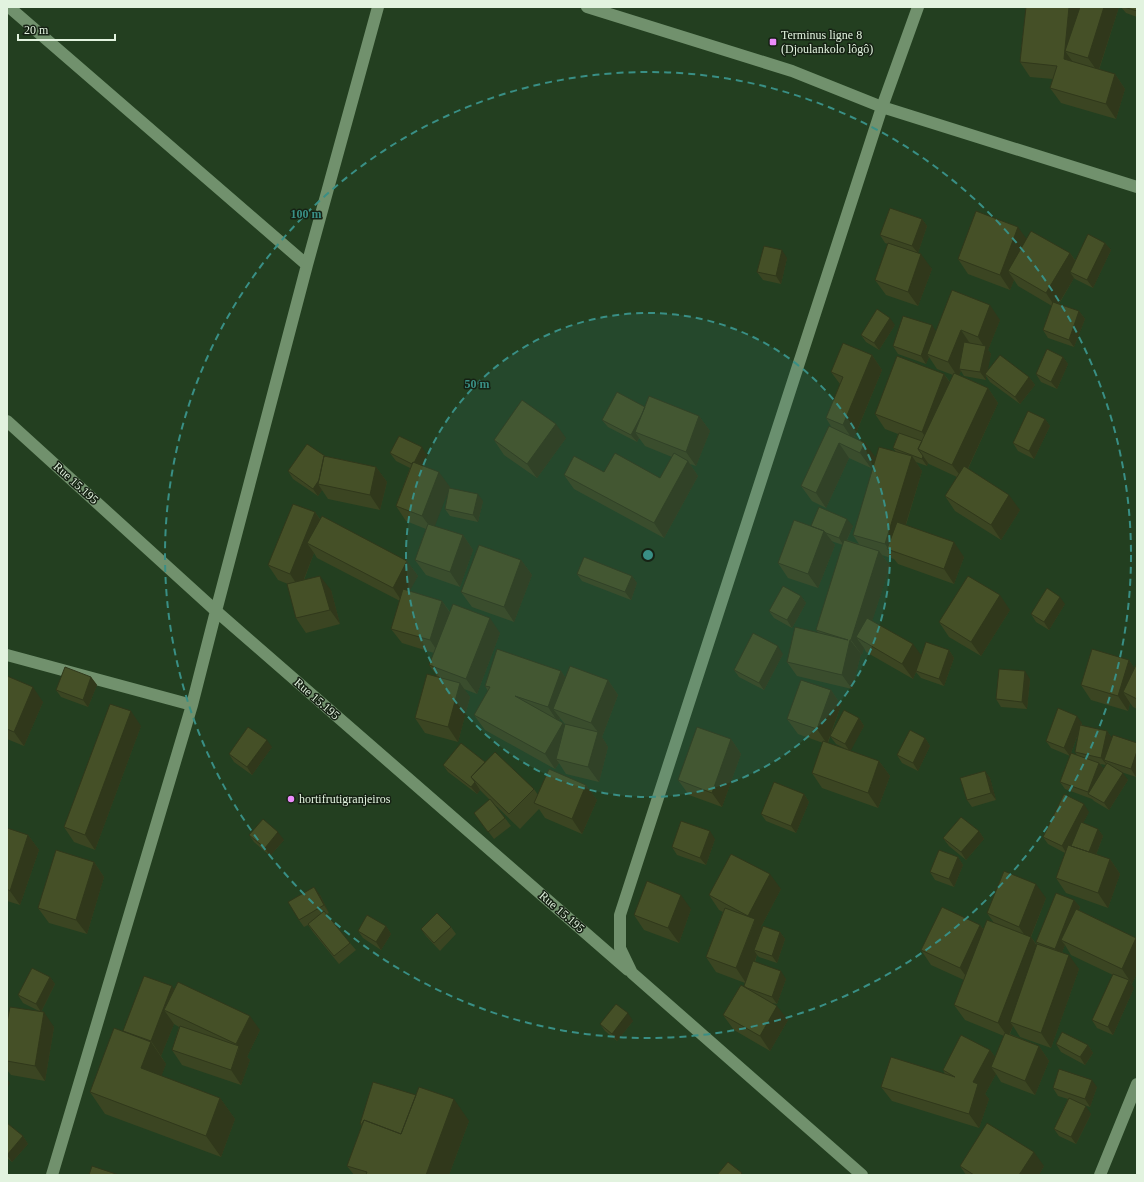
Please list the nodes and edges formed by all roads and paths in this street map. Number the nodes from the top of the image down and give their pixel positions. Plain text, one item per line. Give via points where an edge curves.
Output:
1 (9, 7) edge
2 (378, 7) edge
3 (587, 7) edge
4 (918, 7) edge
5 (882, 107) junction
6 (1137, 187) edge
7 (307, 265) junction
8 (7, 420) edge
9 (216, 611) junction
10 (7, 655) edge
11 (192, 705) junction
12 (632, 973) junction
13 (1137, 1084) edge
14 (52, 1175) edge
15 (862, 1175) edge
16 (1100, 1175) edge

1 - 7 street
2 - 7 street
3 - 5 street via 792,71
4 - 5 street
5 - 6 street
5 - 12 street via 620,915 620,948
7 - 9 street
8 - 9 street, Rue 15.195
9 - 11 street
9 - 12 street, Rue 15.195
10 - 11 street
11 - 14 street
12 - 15 street, Rue 15.195
13 - 16 street

